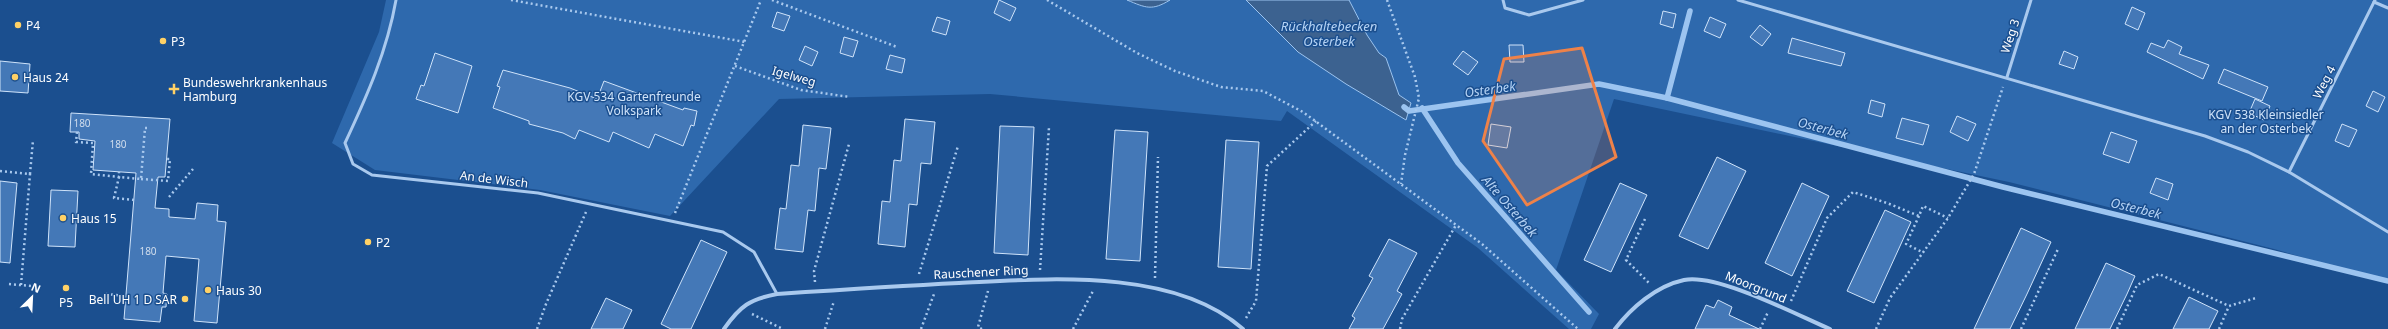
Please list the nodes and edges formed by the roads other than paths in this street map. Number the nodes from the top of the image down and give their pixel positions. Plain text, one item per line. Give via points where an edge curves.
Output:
1 (396, 0) edge
2 (1503, 0) edge
3 (1583, 0) edge
4 (1738, 0) edge
5 (2031, 0) edge
6 (2375, 1) edge
7 (2388, 8) edge
8 (2007, 77) junction
9 (2289, 172) junction
10 (2388, 232) edge
11 (777, 294) junction
12 (1242, 328) edge
13 (724, 329) edge
14 (1615, 329) edge
15 (1830, 329) edge

1 - 11 lane, An de Wisch via 390,35 370,90 345,143 353,164 372,175 538,194 723,232 754,252
2 - 3 lane via 1505,8 1529,15
4 - 8 lane
5 - 8 lane, Weg 3
6 - 7 lane
6 - 9 lane, Weg 4
8 - 9 lane via 2117,112 2205,136 2248,152
9 - 10 lane
11 - 12 street, Rauschener Ring via 1040,279 1098,282 1154,288 1219,310
11 - 13 street, Rauschener Ring via 755,298 736,312
14 - 15 street, Moorgrund via 1625,316 1651,294 1684,280 1721,283

